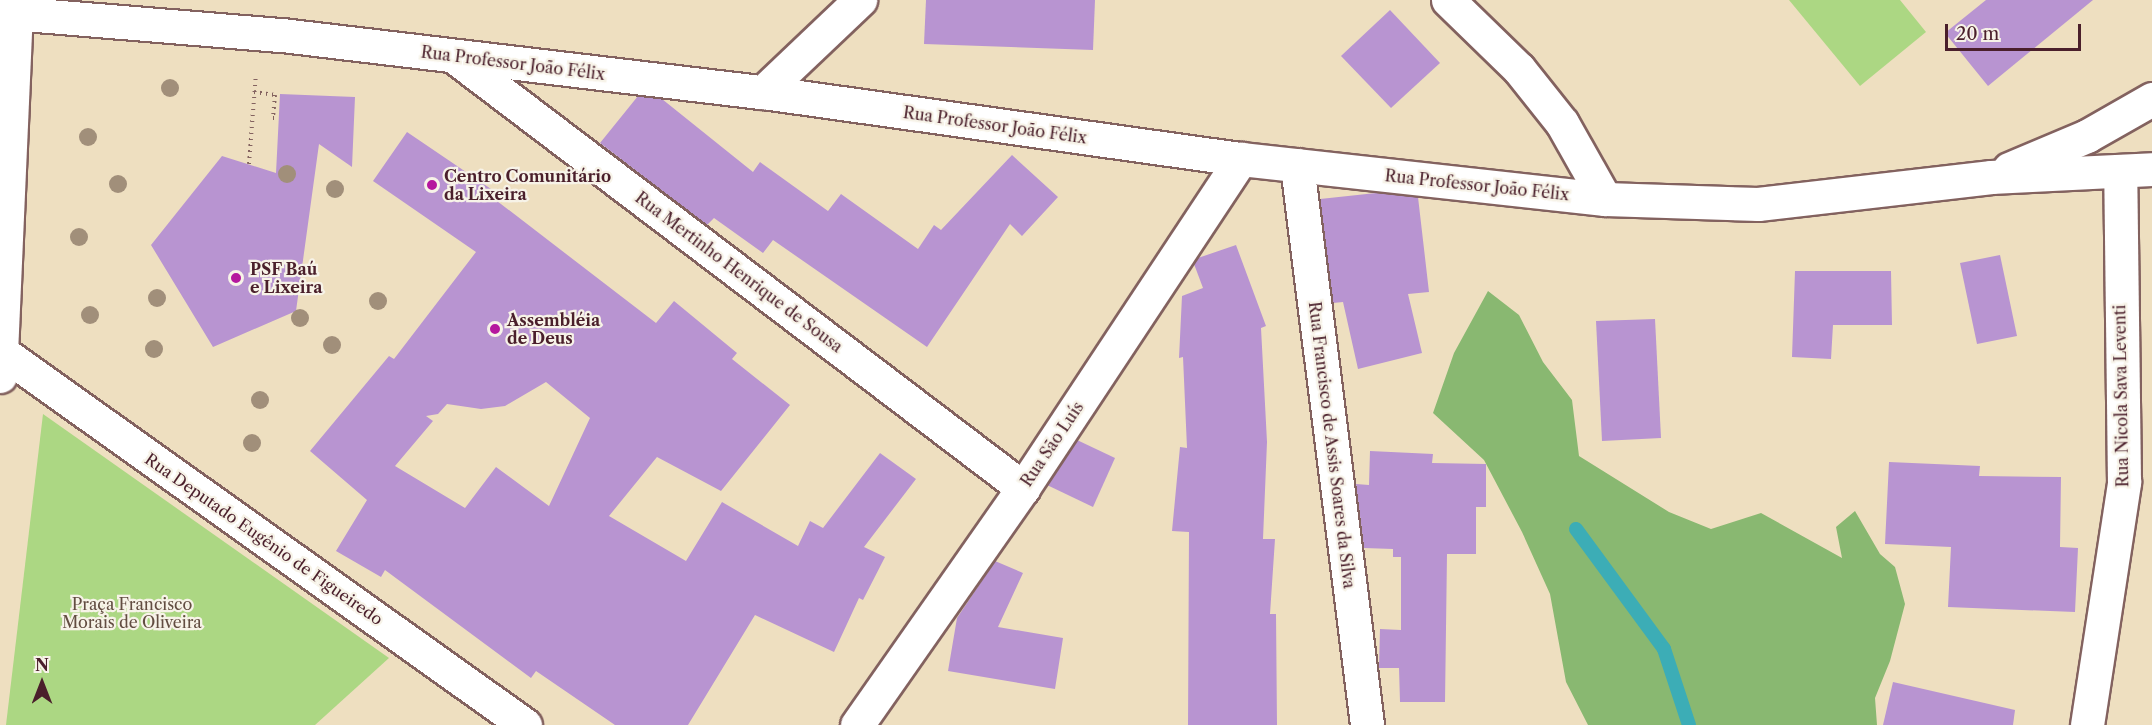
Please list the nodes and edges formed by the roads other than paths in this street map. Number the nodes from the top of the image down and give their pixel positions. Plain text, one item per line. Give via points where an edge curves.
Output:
1 (860, 0) edge
2 (1448, 0) edge
3 (8, 11) edge
4 (165, 11) edge
5 (454, 57) junction
6 (763, 92) junction
7 (2152, 99) edge
8 (1241, 159) junction
9 (1297, 165) junction
10 (2136, 170) edge
11 (1991, 177) junction
12 (1605, 199) junction
13 (2, 319) edge
14 (2, 366) edge
15 (1023, 488) junction
16 (525, 725) edge
17 (857, 725) edge
18 (1367, 725) edge
19 (2086, 725) edge

1 - 6 street
2 - 12 street via 1519,69 1562,123
3 - 4 street, Rua Professor João Félix
3 - 13 street
4 - 5 street, Rua Professor João Félix via 282,35
5 - 6 street, Rua Professor João Félix
5 - 15 street, Rua Mertinho Henrique de Sousa
6 - 8 street, Rua Professor João Félix
7 - 11 street via 2087,136
8 - 9 street, Rua Professor João Félix
8 - 15 street, Rua São Luís
9 - 12 street, Rua Professor João Félix
9 - 18 street, Rua Francisco de Assis Soares da Silva
10 - 11 street
10 - 19 street, Rua Nicola Sava Leventi via 2124,482
11 - 12 street, Rua Professor João Félix via 1758,204
13 - 14 street
14 - 16 street, Rua Deputado Eugênio de Figueiredo
15 - 17 street, Rua São Luís

